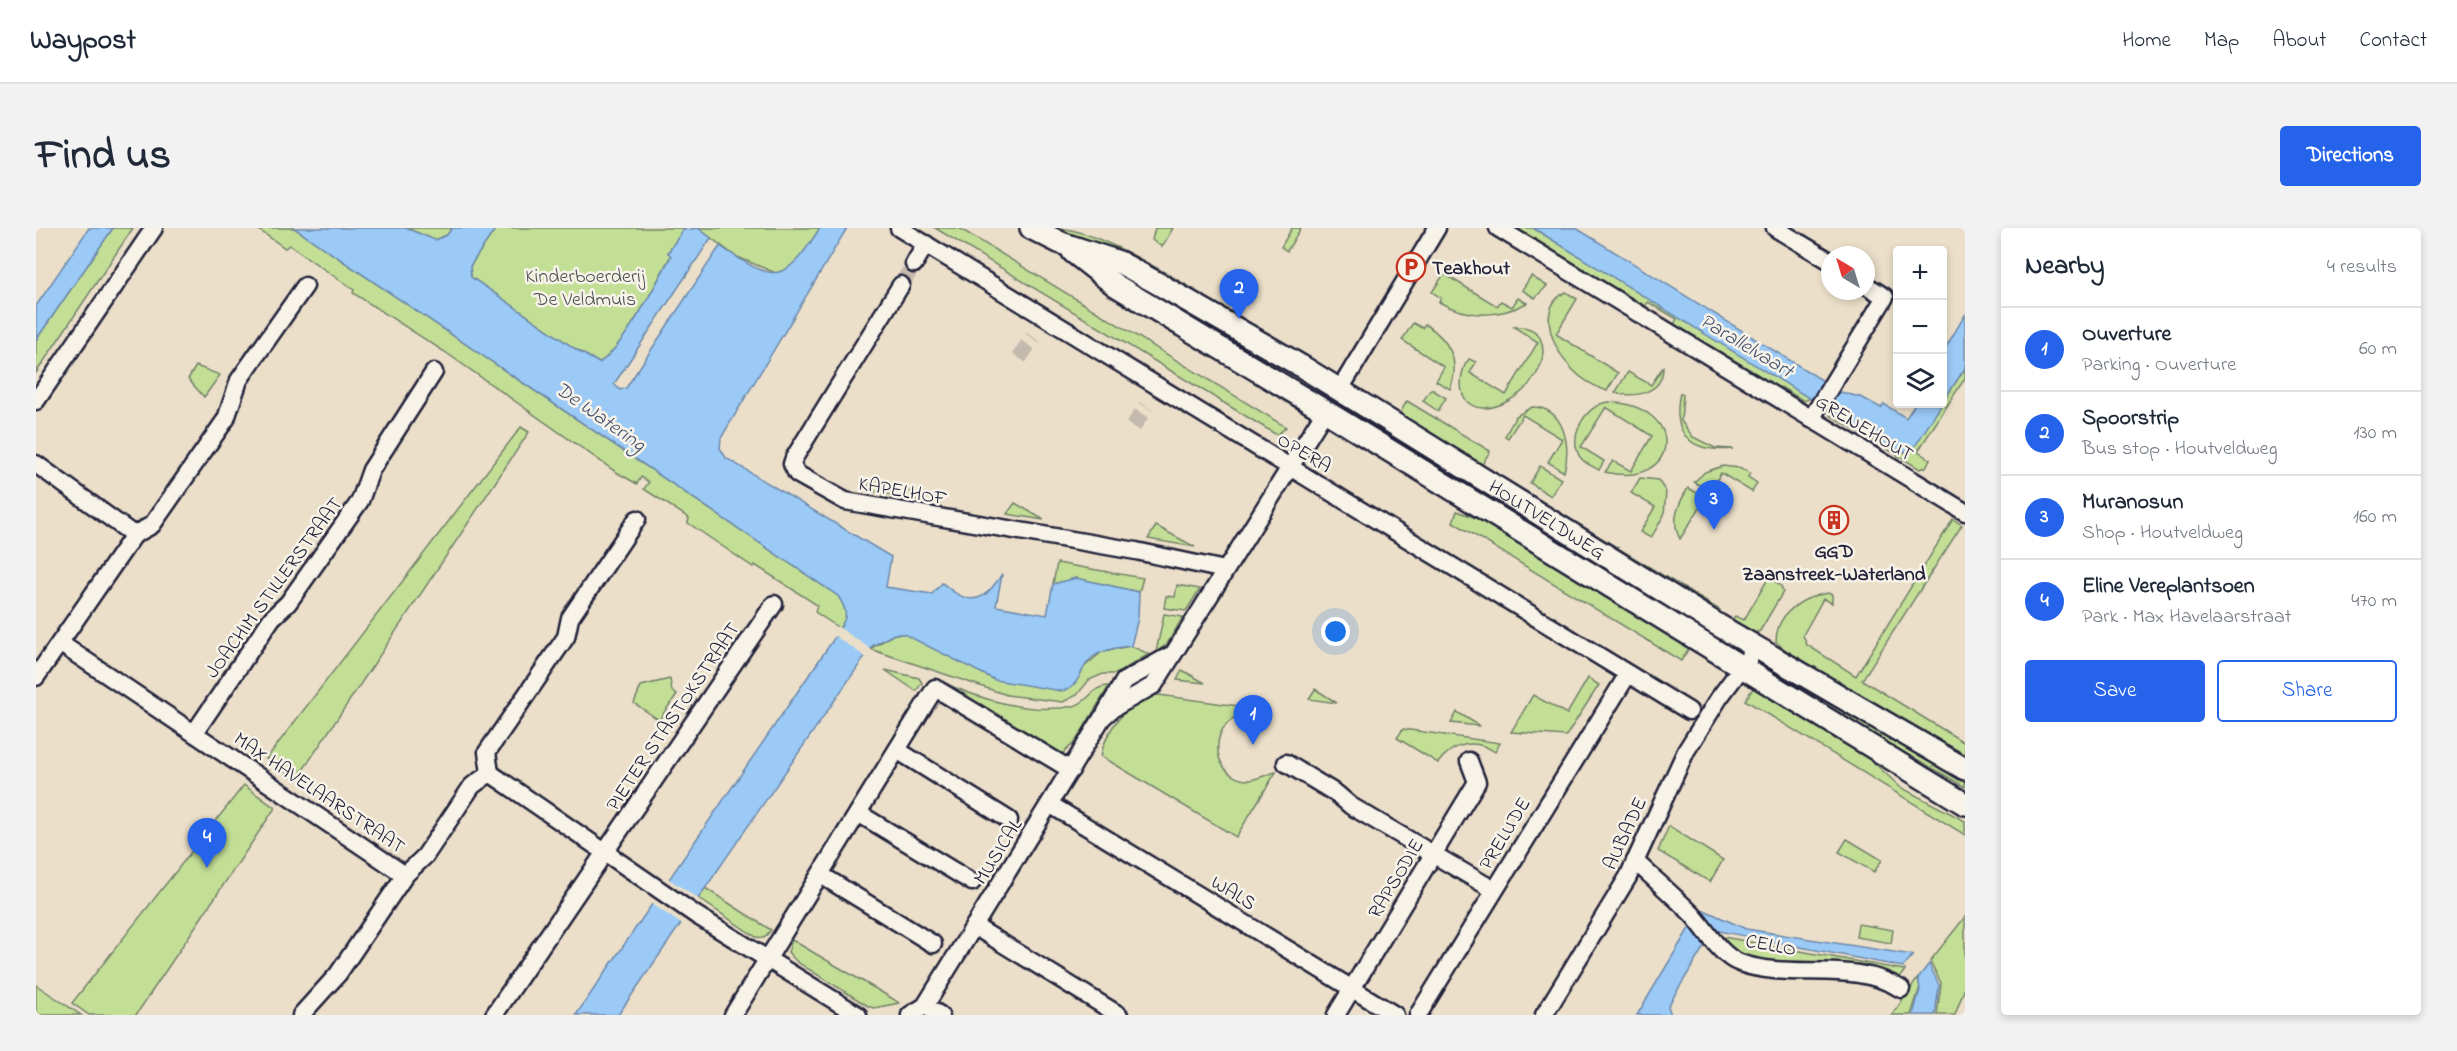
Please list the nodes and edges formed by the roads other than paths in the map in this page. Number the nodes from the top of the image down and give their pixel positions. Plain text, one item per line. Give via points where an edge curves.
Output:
1 (154, 228) edge
2 (899, 228) edge
3 (1031, 228) edge
4 (1437, 228) edge
5 (1498, 228) edge
6 (1775, 228) edge
7 (1061, 243) junction
8 (926, 244) junction
9 (1821, 256) edge
10 (914, 264) tunnel mouth
11 (901, 285) tunnel mouth
12 (305, 286) dead end
13 (1875, 291) edge
14 (434, 372) dead end
15 (1339, 391) junction
16 (36, 401) edge
17 (1325, 411) junction
18 (1814, 414) junction
19 (36, 464) edge
20 (1290, 468) junction
21 (1965, 512) edge
22 (637, 519) dead end
23 (134, 535) junction
24 (1225, 570) junction
25 (774, 604) dead end
26 (61, 644) junction
27 (1758, 647) junction
28 (1742, 669) junction
29 (1628, 674) junction
30 (36, 677) edge
31 (1689, 711) dead end
32 (195, 732) junction
33 (897, 750) junction
34 (1469, 761) dead end
35 (1286, 763) dead end
36 (1965, 769) edge
37 (1071, 770) junction
38 (490, 773) junction
39 (1965, 804) edge
40 (1051, 805) junction
41 (858, 813) junction
42 (1009, 820) dead end
43 (605, 852) junction
44 (1433, 855) junction
45 (1635, 861) junction
46 (405, 875) junction
47 (821, 875) junction
48 (972, 882) dead end
49 (1494, 890) junction
50 (974, 926) junction
51 (933, 944) dead end
52 (768, 960) junction
53 (1352, 989) junction
54 (1900, 989) dead end
55 (925, 1006) junction
56 (301, 1015) edge
57 (494, 1015) edge
58 (734, 1015) edge
59 (858, 1015) edge
60 (910, 1015) edge
61 (940, 1015) edge
62 (1119, 1015) edge
63 (1336, 1015) edge
64 (1395, 1015) edge
65 (1418, 1015) edge
66 (1544, 1015) edge

1 - 16 street
2 - 8 street, OPERA
3 - 7 street, HOUTVELDWEG
4 - 15 street
5 - 18 street, GRENEHOUT
6 - 9 street
7 - 15 street, HOUTVELDWEG via 1128,267
7 - 17 street, HOUTVELDWEG via 1115,285
8 - 10 street
8 - 20 street, OPERA
11 - 24 street, KAPELHOF via 794,458 792,464 797,474 845,501 1136,550
12 - 23 street via 239,380 222,425 152,525
13 - 18 street via 1885,297
14 - 32 street, JOACHIM STILLERSTRAAT via 371,471 360,501 288,603 272,618
15 - 17 street
15 - 27 street, HOUTVELDWEG
17 - 20 street, MUSICAL
17 - 28 street, HOUTVELDWEG
18 - 21 street, GRENEHOUT
19 - 23 street
20 - 24 street, MUSICAL
20 - 29 street, OPERA
22 - 38 street via 570,618 566,636 487,752
23 - 26 street
24 - 37 street, MUSICAL via 1154,685 1102,718
25 - 43 street, PIETER STASTOKSTRAAT
26 - 30 street
26 - 32 street, MAX HAVELAARSTRAAT
27 - 28 street
27 - 36 street, HOUTVELDWEG
28 - 39 street, HOUTVELDWEG
28 - 45 street, AUBADE via 1686,751
29 - 31 street, OPERA
29 - 49 street, PRELUDE
32 - 46 street, MAX HAVELAARSTRAAT
33 - 37 street via 934,688
33 - 41 street
33 - 42 street
34 - 44 street, RAPSODIE via 1477,782
35 - 44 street
37 - 40 street, MUSICAL
38 - 43 street
38 - 46 street, MAX HAVELAARSTRAAT via 472,786 425,856
40 - 50 street, MUSICAL
40 - 53 street, WALS
41 - 47 street
41 - 48 street
43 - 52 street
43 - 57 street, PIETER STASTOKSTRAAT
44 - 49 street
44 - 53 street, RAPSODIE
45 - 54 street, CELLO via 1741,964 1869,976 1885,979
45 - 66 street, AUBADE
46 - 56 street via 338,974
47 - 51 street
47 - 52 street
49 - 65 street, PRELUDE
50 - 55 street, MUSICAL
50 - 62 street
52 - 58 street
52 - 59 street
53 - 63 street, RAPSODIE
53 - 64 street, WALS
55 - 60 street
55 - 61 street

